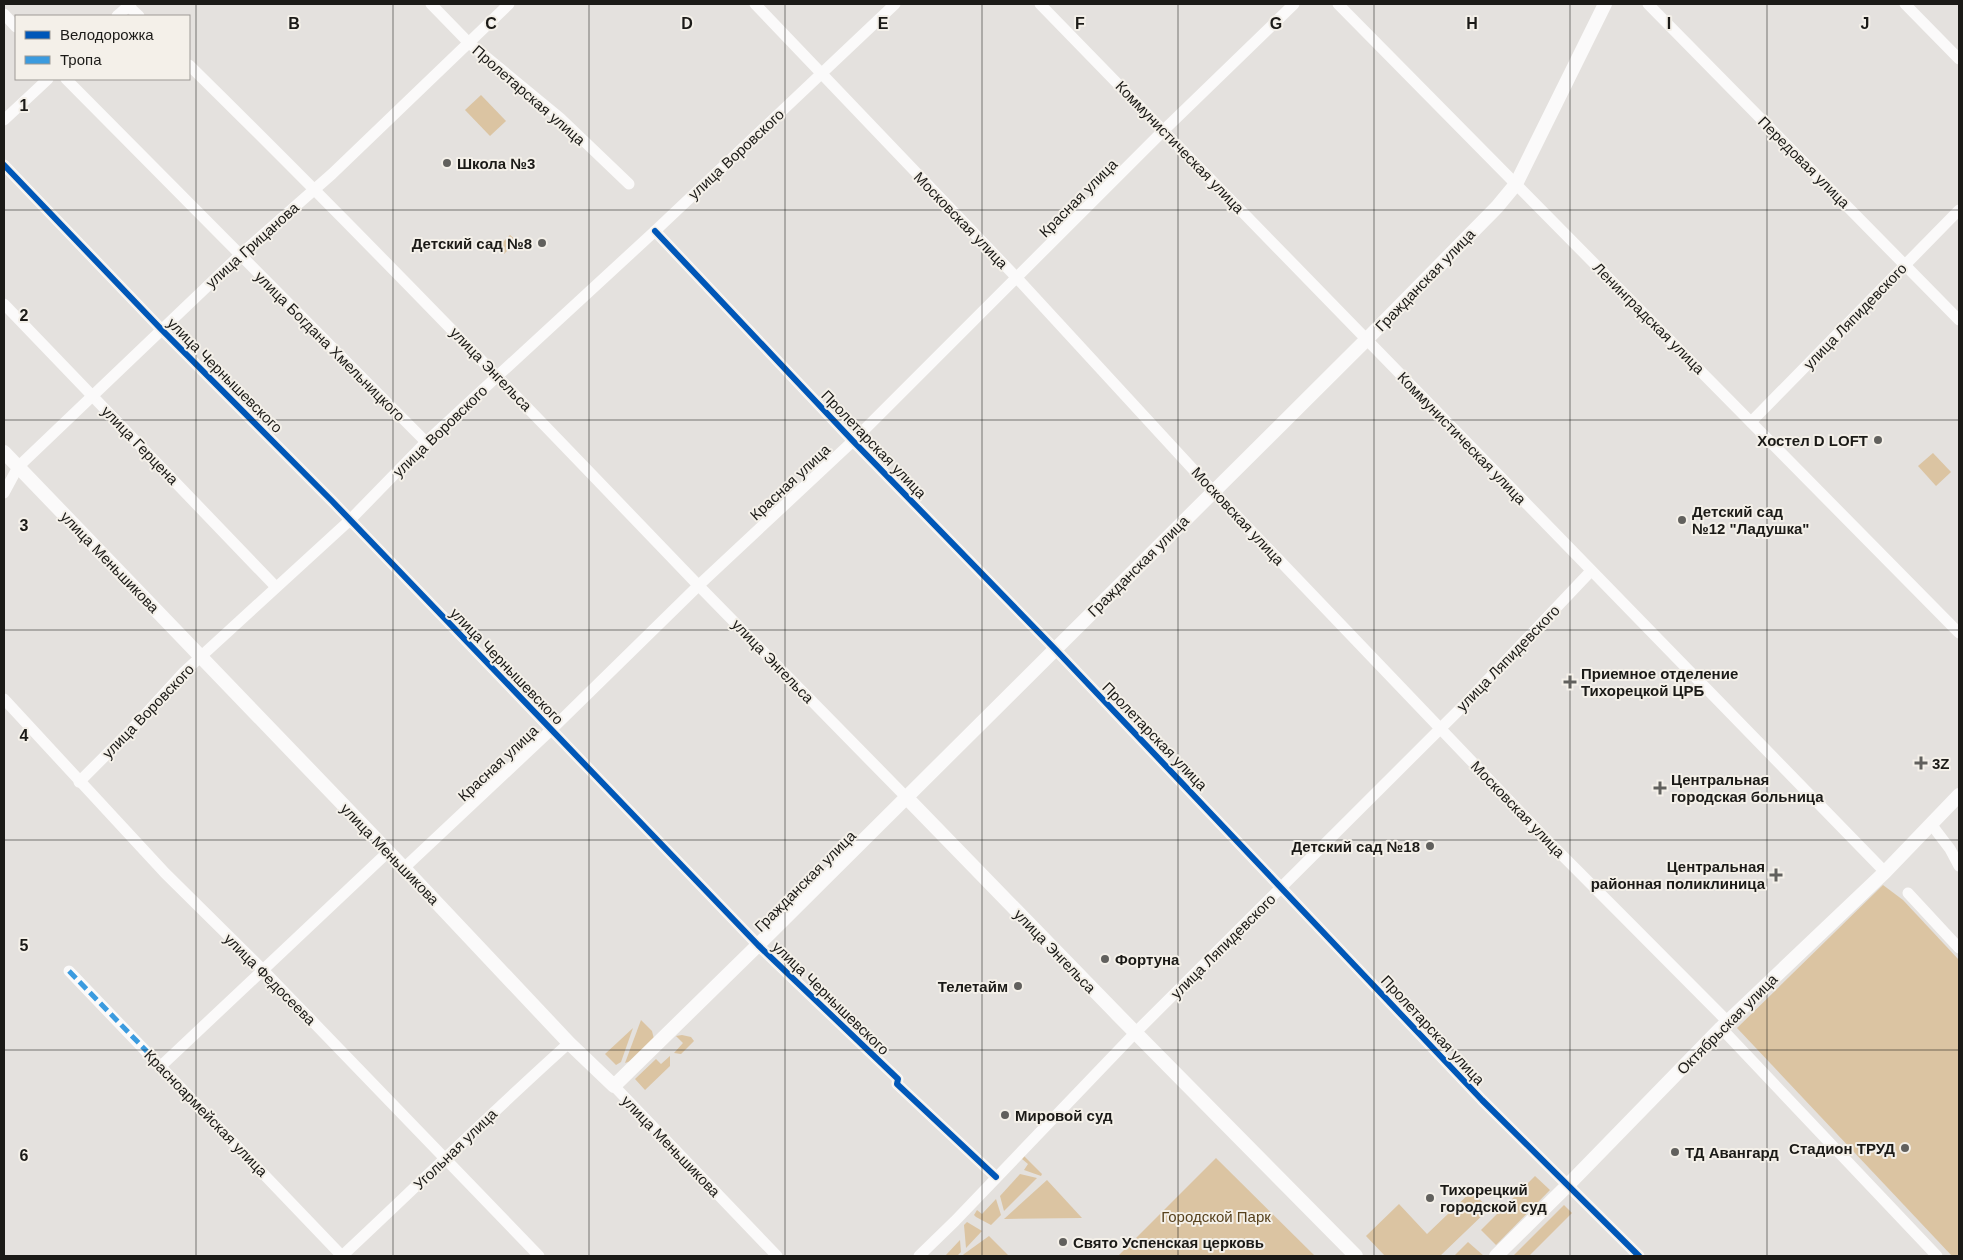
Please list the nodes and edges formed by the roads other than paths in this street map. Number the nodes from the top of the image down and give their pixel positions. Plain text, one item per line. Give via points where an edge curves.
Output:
1 (430, 4) edge
2 (509, 4) edge
3 (755, 4) edge
4 (895, 4) edge
5 (1040, 4) edge
6 (1294, 4) edge
7 (1338, 4) edge
8 (1605, 4) edge
9 (1648, 4) edge
10 (1905, 4) edge
11 (129, 5) edge
12 (4, 14) edge
13 (118, 15) edge
14 (138, 15) edge
15 (15, 26) edge
16 (468, 42) junction
17 (1959, 59) edge
18 (190, 66) edge
19 (821, 73) junction
20 (47, 80) edge
21 (67, 80) edge
22 (4, 120) edge
23 (1164, 130) junction
24 (4, 165) edge
25 (629, 184) dead end
26 (1516, 184) junction
27 (314, 188) junction
28 (1959, 210) edge
29 (655, 231) junction
30 (240, 255) junction
31 (1905, 264) junction
32 (1016, 277) junction
33 (4, 304) edge
34 (1959, 320) edge
35 (161, 329) junction
36 (1367, 339) junction
37 (498, 375) junction
38 (92, 395) junction
39 (1752, 422) junction
40 (853, 441) junction
41 (426, 442) junction
42 (4, 452) edge
43 (18, 467) junction
44 (1214, 491) junction
45 (4, 493) edge
46 (350, 520) junction
47 (1590, 572) junction
48 (698, 585) junction
49 (276, 587) junction
50 (1959, 633) edge
51 (1055, 649) junction
52 (202, 658) junction
53 (4, 699) edge
54 (1440, 727) junction
55 (551, 730) junction
56 (79, 782) junction
57 (1959, 795) edge
58 (906, 797) junction
59 (1931, 824) junction
60 (388, 852) junction
61 (1959, 866) edge
62 (404, 868) junction
63 (1885, 872) junction
64 (1280, 888) junction
65 (1908, 893) dead end
66 (758, 945) junction
67 (1959, 948) edge
68 (262, 970) junction
69 (68, 971) dead end
70 (1724, 1024) junction
71 (1135, 1033) junction
72 (569, 1043) junction
73 (161, 1066) junction
74 (614, 1086) junction
75 (446, 1159) junction
76 (996, 1177) junction
77 (1568, 1185) junction
78 (342, 1256) edge
79 (539, 1256) edge
80 (777, 1256) edge
81 (919, 1256) edge
82 (1356, 1256) edge
83 (1496, 1256) edge
84 (1639, 1256) edge
85 (1937, 1256) edge

1 - 16 street, Пролетарская улица
2 - 16 street, улица Грицанова
3 - 19 street, Московская улица
4 - 19 street, улица Воровского
5 - 23 street, Коммунистическая улица
6 - 23 street, Красная улица
7 - 26 street, Ленинградская улица
8 - 26 main road, Гражданская улица
9 - 31 street, Передовая улица
10 - 17 street
11 - 13 street
11 - 14 street
12 - 15 street
16 - 25 street, Пролетарская улица via 560,118
16 - 27 street, улица Грицанова
18 - 27 street, улица Энгельса
19 - 29 street, улица Воровского
19 - 32 street, Московская улица
20 - 22 street
21 - 30 street, улица Богдана Хмельницкого
23 - 32 street, Красная улица
23 - 36 street, Коммунистическая улица
24 - 35 street, улица Чернышевского
26 - 36 main road, Гражданская улица
26 - 39 street, Ленинградская улица
27 - 30 street, улица Грицанова
27 - 37 street, улица Энгельса
28 - 31 street, улица Ляпидевского
29 - 37 street, улица Воровского
29 - 40 street, Пролетарская улица
30 - 35 street, улица Грицанова
30 - 41 street, улица Богдана Хмельницкого
31 - 34 street, Передовая улица
31 - 39 street, улица Ляпидевского
32 - 40 street, Красная улица
32 - 44 street, Московская улица
33 - 38 street, улица Герцена
35 - 38 street, улица Грицанова
35 - 46 street, улица Чернышевского
36 - 44 main road, Гражданская улица
36 - 47 street, Коммунистическая улица
37 - 41 street, улица Воровского
37 - 48 street, улица Энгельса
38 - 43 street, улица Грицанова
38 - 49 street, улица Герцена
39 - 50 street, Ленинградская улица
40 - 48 street, Красная улица
40 - 51 street, Пролетарская улица
41 - 46 street, улица Воровского
42 - 43 main road, улица Меньшикова
43 - 45 street, улица Грицанова
43 - 52 main road, улица Меньшикова
44 - 51 main road, Гражданская улица
44 - 54 street, Московская улица
46 - 49 street, улица Воровского
46 - 55 street, улица Чернышевского
47 - 54 street, улица Ляпидевского
47 - 63 street, Коммунистическая улица
48 - 55 street, Красная улица
48 - 58 street, улица Энгельса
49 - 52 street, улица Воровского
51 - 58 main road, Гражданская улица
51 - 64 street, Пролетарская улица
52 - 56 street, улица Воровского via 184,672
52 - 60 main road, улица Меньшикова
53 - 56 street, улица Федосеева
54 - 64 street, улица Ляпидевского
54 - 70 street, Московская улица
55 - 62 street, Красная улица
55 - 66 street, улица Чернышевского
56 - 68 street, улица Федосеева
57 - 59 main road, Октябрьская улица
58 - 66 main road, Гражданская улица
58 - 71 main road, улица Энгельса
59 - 61 street
59 - 63 main road, Октябрьская улица
60 - 62 main road, улица Меньшикова
60 - 68 street
62 - 72 main road, улица Меньшикова
63 - 70 main road, Октябрьская улица
64 - 71 street, улица Ляпидевского
64 - 77 street, Пролетарская улица via 1482,1100
65 - 67 street
66 - 74 main road, Гражданская улица
66 - 76 street, улица Чернышевского via 898,1079 897,1084
68 - 73 street
68 - 75 street, улица Федосеева
69 - 73 street, Красноармейская улица
70 - 77 main road, Октябрьская улица
70 - 85 street, Московская улица
71 - 76 street, улица Ляпидевского
71 - 82 main road, улица Энгельса
72 - 74 main road, улица Меньшикова
72 - 75 street, Угольная улица
73 - 78 street, Красноармейская улица
74 - 80 street, улица Меньшикова
75 - 78 street, Угольная улица
75 - 79 street, улица Федосеева
76 - 81 street, улица Ляпидевского
77 - 83 main road, Октябрьская улица
77 - 84 street, Пролетарская улица

